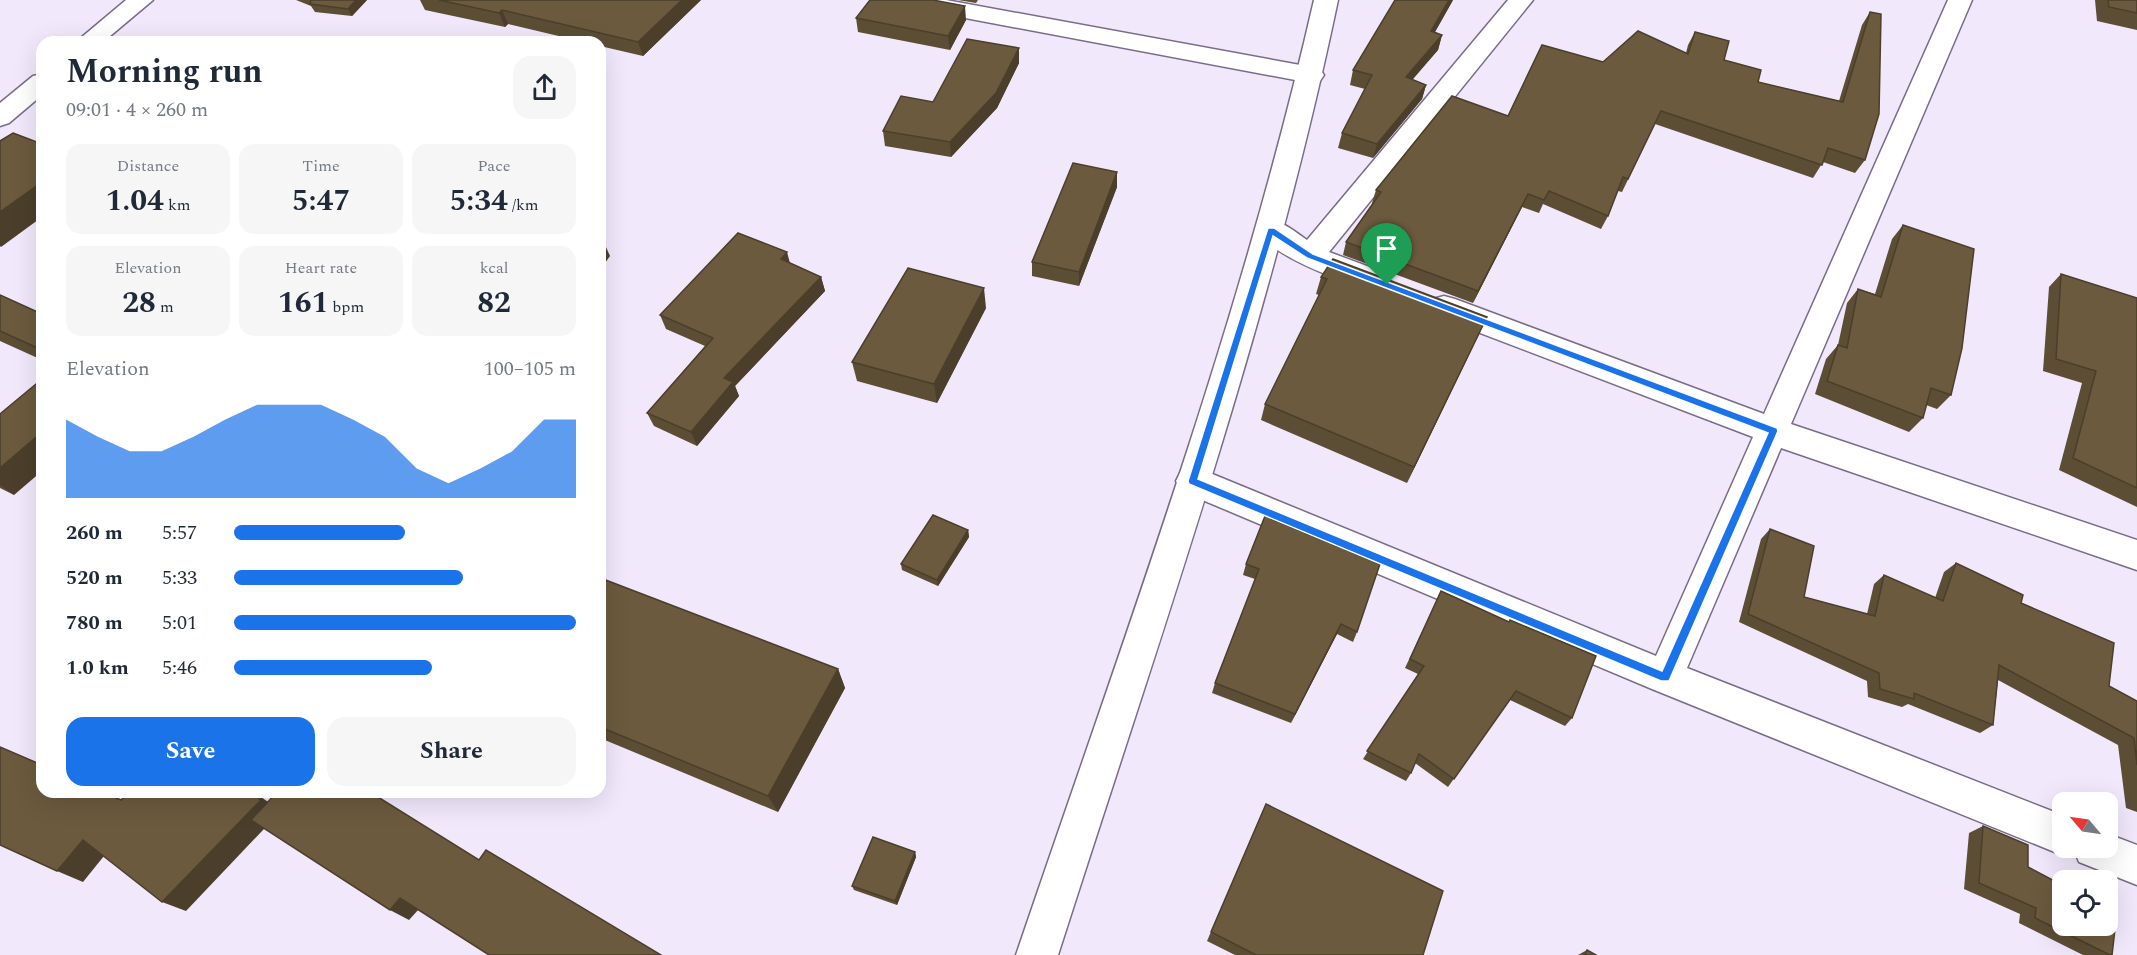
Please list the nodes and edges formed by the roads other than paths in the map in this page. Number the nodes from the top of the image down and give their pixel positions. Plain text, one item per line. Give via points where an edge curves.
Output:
1 (141, 0) edge
2 (907, 0) edge
3 (1326, 0) edge
4 (1521, 0) edge
5 (1960, 0) edge
6 (96, 36) edge
7 (1311, 75) junction
8 (36, 87) edge
9 (0, 117) edge
10 (1271, 230) junction
11 (1310, 256) junction
12 (1773, 431) junction
13 (1193, 481) junction
14 (2137, 555) edge
15 (1665, 677) junction
16 (2052, 831) edge
17 (2118, 858) edge
18 (2137, 865) edge
19 (1037, 955) edge

1 - 6 street
2 - 7 street
3 - 7 street
4 - 11 street
5 - 12 street
7 - 10 street
8 - 9 street
10 - 11 street
10 - 13 street
11 - 12 street
12 - 14 street
12 - 15 street
13 - 15 street
13 - 19 street
15 - 16 street
17 - 18 street

